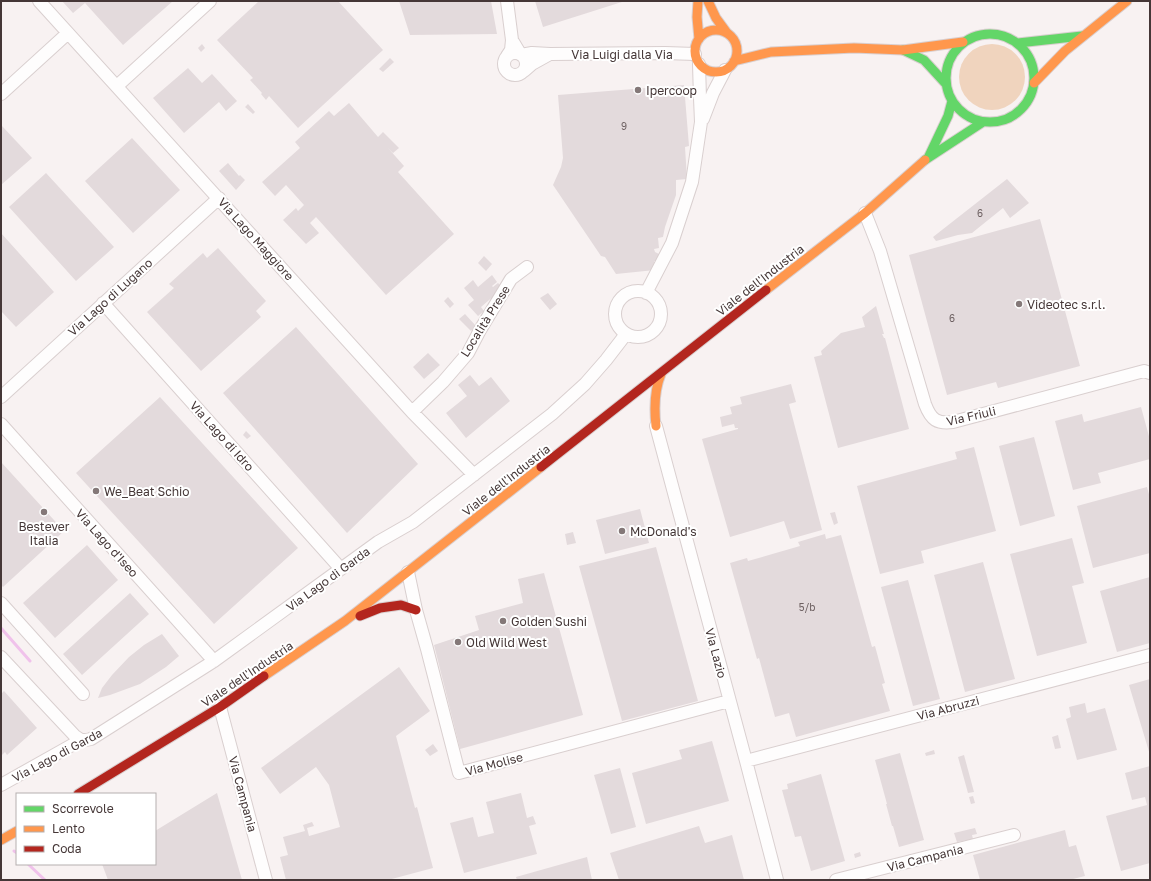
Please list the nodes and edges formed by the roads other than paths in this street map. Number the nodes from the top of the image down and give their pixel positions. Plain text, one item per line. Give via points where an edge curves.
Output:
1 (39, 1) edge
2 (210, 1) edge
3 (506, 1) edge
4 (698, 1) edge
5 (708, 1) edge
6 (1127, 1) edge
7 (68, 33) junction
8 (727, 33) junction
9 (1082, 36) junction
10 (699, 39) junction
11 (512, 40) junction
12 (963, 42) junction
13 (1018, 43) junction
14 (742, 44) junction
15 (904, 50) junction
16 (771, 52) junction
17 (550, 54) junction
18 (521, 55) junction
19 (507, 56) junction
20 (697, 59) junction
21 (734, 61) junction
22 (725, 70) junction
23 (524, 71) junction
24 (1034, 83) junction
25 (946, 84) junction
26 (116, 86) junction
27 (1, 94) edge
28 (952, 101) junction
29 (701, 122) junction
30 (983, 122) junction
31 (928, 158) junction
32 (218, 198) junction
33 (865, 213) junction
34 (527, 267) dead end
35 (646, 293) junction
36 (103, 303) junction
37 (626, 334) junction
38 (1150, 373) edge
39 (661, 374) junction
40 (1, 397) edge
41 (412, 412) junction
42 (646, 413) dead end
43 (1, 424) edge
44 (656, 426) junction
45 (474, 475) junction
46 (341, 570) junction
47 (408, 572) junction
48 (1, 603) edge
49 (416, 610) junction
50 (345, 621) junction
51 (1150, 655) edge
52 (1, 657) edge
53 (214, 661) junction
54 (83, 694) dead end
55 (729, 701) junction
56 (220, 707) junction
57 (81, 740) junction
58 (746, 761) junction
59 (1, 785) edge
60 (80, 793) edge
61 (16, 832) edge
62 (1014, 836) dead end
63 (1, 840) edge
64 (266, 880) edge
65 (777, 880) edge
66 (836, 880) edge

1 - 7 street, Via Lago Maggiore
2 - 26 street
3 - 11 street
4 - 10 main road
5 - 8 main road
6 - 9 main road, Viale dell'Industria
7 - 26 street, Via Lago Maggiore
7 - 27 street
8 - 10 main road via 721,30 708,31
8 - 14 main road
9 - 13 main road
9 - 24 main road, Viale dell'Industria
10 - 20 main road via 696,44
11 - 18 street
11 - 19 street
12 - 13 main road, Viale dell'Industria via 974,36 996,34
12 - 15 main road
12 - 25 main road, Viale dell'Industria via 949,60
13 - 24 main road, Viale dell'Industria via 1028,54 1034,68
14 - 16 main road
14 - 21 main road via 737,49
15 - 16 main road via 854,48
15 - 25 main road via 924,60
16 - 21 main road
17 - 18 street, Via Luigi dalla Via
17 - 20 street, Via Luigi dalla Via via 666,53
17 - 23 street
18 - 19 street via 514,53
18 - 23 street via 526,61
19 - 23 street via 504,62 507,73 514,76
20 - 22 main road via 704,68 714,72
20 - 29 street
21 - 22 main road
22 - 29 street
24 - 30 main road, Viale dell'Industria via 1031,95 1017,113 1007,119
25 - 28 main road, Viale dell'Industria
26 - 32 street, Via Lago Maggiore
28 - 30 main road, Viale dell'Industria via 965,114
28 - 31 main road, Viale dell'Industria via 948,116
29 - 35 street via 692,182 672,243
30 - 31 main road, Viale dell'Industria
31 - 33 main road, Viale dell'Industria
32 - 36 street, Via Lago di Lugano
32 - 41 street, Via Lago Maggiore
33 - 38 street, Via Friuli via 880,251 924,404 933,419 953,422 1144,371
33 - 39 main road, Viale dell'Industria
34 - 41 street, Località Prese via 511,278 468,353
35 - 37 street via 640,291 626,294 617,304 617,325
35 - 37 street via 658,302 658,324 654,330 641,337
36 - 40 street, Via Lago di Lugano
36 - 46 street, Via Lago di Idro
37 - 45 street, Via Lago di Garda via 585,384 552,414
39 - 44 main road via 655,401
39 - 47 main road, Viale dell'Industria via 633,400
41 - 45 street, Via Lago Maggiore
42 - 44 main road
43 - 53 street, Via Lago d'Iseo
44 - 55 street, Via Lazio
45 - 46 street, Via Lago di Garda via 413,522 378,542
46 - 53 street, Via Lago di Garda
47 - 49 street, Via Molise
47 - 50 main road, Viale dell'Industria
48 - 54 street
49 - 50 main road via 401,605 380,608
49 - 55 street, Via Molise via 459,773
50 - 56 main road, Viale dell'Industria
51 - 58 street, Via Abruzzi
52 - 57 street
53 - 57 street, Via Lago di Garda via 91,738
55 - 58 street, Via Lazio
56 - 60 main road, Viale dell'Industria
56 - 64 street, Via Campania
57 - 59 street, Via Lago di Garda
58 - 65 street, Via Lazio
61 - 63 main road
62 - 66 street, Via Campania

